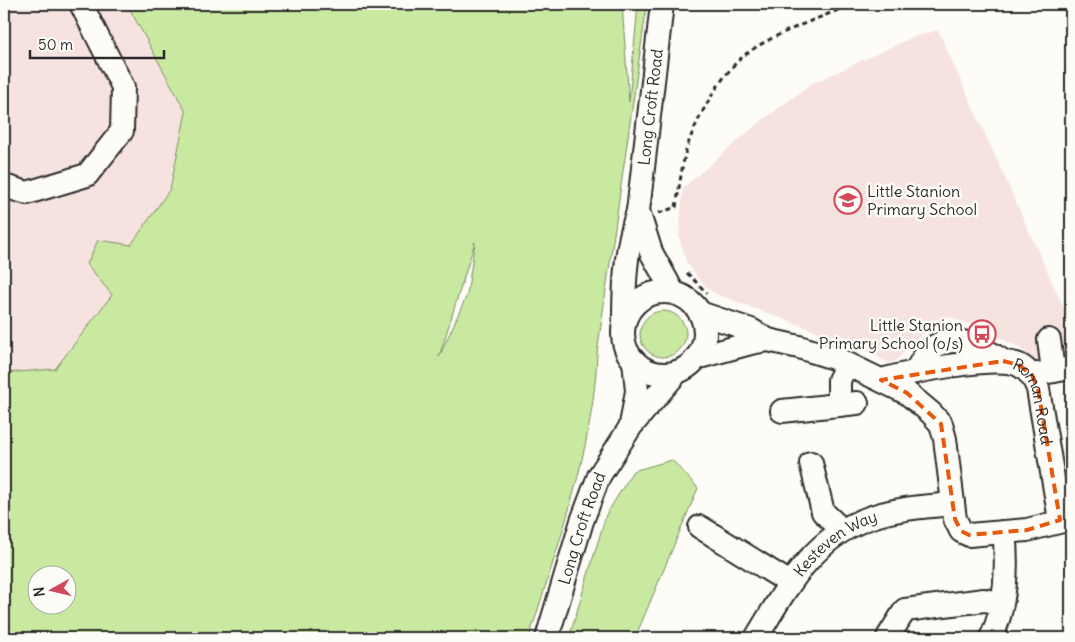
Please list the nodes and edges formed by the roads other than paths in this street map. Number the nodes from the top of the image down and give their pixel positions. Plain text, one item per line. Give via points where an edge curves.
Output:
1 (82, 4) edge
2 (662, 4) edge
3 (4, 186) edge
4 (651, 210) junction
5 (673, 292) junction
6 (704, 304) junction
7 (624, 324) junction
8 (768, 340) junction
9 (1050, 340) dead end
10 (696, 358) junction
11 (634, 361) junction
12 (847, 364) junction
13 (1052, 371) edge
14 (677, 372) junction
15 (881, 380) junction
16 (782, 411) dead end
17 (631, 426) junction
18 (811, 463) dead end
19 (953, 504) junction
20 (1066, 519) edge
21 (700, 526) dead end
22 (842, 530) junction
23 (1004, 532) junction
24 (790, 584) junction
25 (1001, 603) junction
26 (547, 638) edge
27 (756, 638) edge
28 (888, 638) edge
29 (992, 638) edge

1 - 3 street via 123,87 122,131 87,175 27,193
2 - 4 street, Long Croft Road
4 - 5 street, Long Croft Road via 652,252
4 - 7 street, Long Croft Road via 629,237 624,275
5 - 6 street via 691,302
5 - 7 street via 660,291 642,298 628,312
6 - 8 street, Roman Road
6 - 10 street via 704,342
7 - 11 street via 626,350
8 - 10 street, Roman Road
8 - 12 street, Roman Road
9 - 13 street
10 - 14 street
11 - 14 street via 654,372
11 - 17 street, Long Croft Road via 637,391
12 - 15 street, Roman Road
12 - 16 street via 840,380 848,404
13 - 15 street, Roman Road via 1003,361 915,372
13 - 20 street, Roman Road via 1038,389
14 - 17 street, Long Croft Road
15 - 19 street, Roman Road via 907,393 932,412 941,424
17 - 26 street, Long Croft Road via 598,476
18 - 22 street via 823,512
19 - 22 street, Kesteven Way via 887,513
19 - 23 street, Roman Road via 960,532 969,535
20 - 23 street, Roman Road via 1027,530
21 - 24 street
22 - 24 street, Kesteven Way via 803,563
23 - 25 street via 1005,568
24 - 27 street, Kesteven Way
25 - 28 street via 984,600 905,610
25 - 29 street

